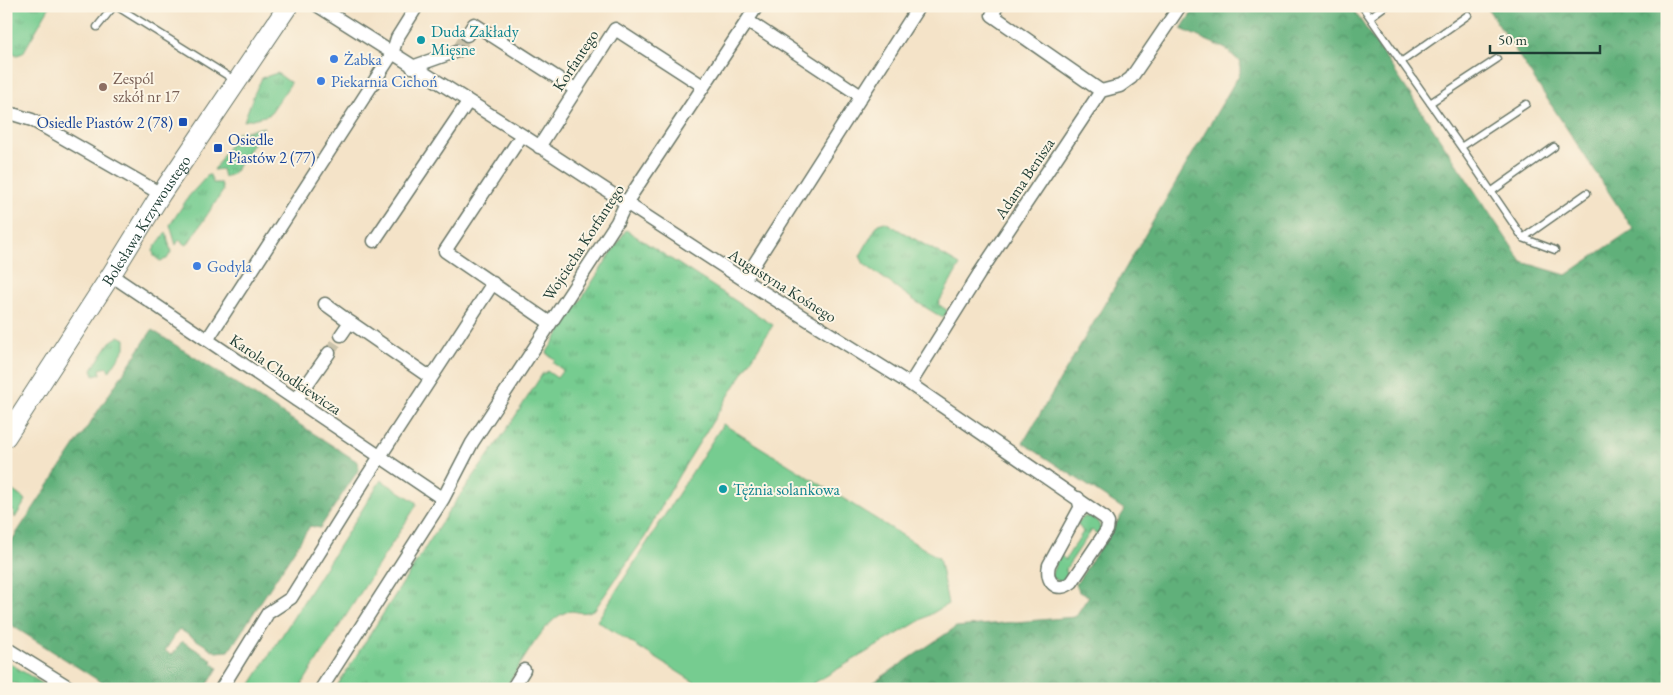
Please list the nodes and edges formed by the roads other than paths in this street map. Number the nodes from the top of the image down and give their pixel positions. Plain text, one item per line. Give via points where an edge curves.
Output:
1 (115, 6) edge
2 (288, 6) edge
3 (318, 6) edge
4 (417, 6) edge
5 (757, 6) edge
6 (919, 6) edge
7 (998, 6) edge
8 (1180, 6) edge
9 (1362, 6) edge
10 (1385, 6) edge
11 (1468, 15) dead end
12 (1370, 17) junction
13 (748, 21) junction
14 (97, 26) dead end
15 (467, 35) tunnel mouth
16 (456, 52) tunnel mouth
17 (392, 54) junction
18 (1497, 59) dead end
19 (1401, 62) junction
20 (412, 67) junction
21 (237, 82) junction
22 (703, 86) junction
23 (575, 89) junction
24 (1101, 91) junction
25 (861, 96) junction
26 (468, 102) junction
27 (1430, 104) junction
28 (1526, 104) dead end
29 (6, 112) edge
30 (522, 135) junction
31 (539, 147) junction
32 (1461, 147) junction
33 (1554, 147) dead end
34 (1490, 192) junction
35 (1587, 193) dead end
36 (162, 194) junction
37 (626, 203) junction
38 (1523, 238) junction
39 (374, 241) dead end
40 (1555, 250) dead end
41 (111, 275) junction
42 (744, 280) junction
43 (493, 283) junction
44 (326, 304) dead end
45 (350, 322) junction
46 (550, 323) junction
47 (341, 335) tunnel mouth
48 (207, 340) junction
49 (329, 353) tunnel mouth
50 (431, 378) junction
51 (910, 384) junction
52 (296, 400) junction
53 (6, 437) edge
54 (380, 457) junction
55 (1078, 498) junction
56 (443, 499) junction
57 (6, 648) edge
58 (524, 670) dead end
59 (72, 689) edge
60 (221, 689) edge
61 (321, 689) edge
62 (512, 689) edge

1 - 14 lane
1 - 21 lane
2 - 21 street, Bolesława Krzywoustego
3 - 17 street, Augustyna Kośnego
4 - 17 street via 397,38
5 - 13 street, Wojciecha Korfantego
6 - 25 street
7 - 24 street via 992,15
8 - 24 street via 1131,78 1120,86
9 - 12 lane
10 - 12 lane
11 - 19 lane
12 - 19 lane
13 - 22 street, Wojciecha Korfantego
13 - 25 street
15 - 23 street via 474,24
16 - 20 street
17 - 20 street, Augustyna Kośnego
17 - 48 street
18 - 27 lane
19 - 27 lane
20 - 26 street, Augustyna Kośnego
21 - 36 street, Bolesława Krzywoustego
22 - 23 street, Korfantego via 615,29
22 - 37 street, Wojciecha Korfantego
23 - 31 street, Korfantego
24 - 51 street, Adama Benisza
25 - 42 street
26 - 30 street, Augustyna Kośnego
26 - 39 street
27 - 32 lane
28 - 32 lane
29 - 36 street via 32,120
30 - 31 street, Augustyna Kośnego
30 - 43 street, Wojciecha Korfantego via 445,251
31 - 37 street, Augustyna Kośnego
32 - 34 lane
33 - 34 lane
34 - 38 lane
35 - 38 lane
36 - 41 street, Bolesława Krzywoustego
37 - 42 street, Augustyna Kośnego
37 - 46 street, Wojciecha Korfantego via 617,222
38 - 40 lane
41 - 48 street, Karola Chodkiewicza
41 - 53 street, Bolesława Krzywoustego
42 - 51 street, Augustyna Kośnego
43 - 46 street, Wojciecha Korfantego
43 - 50 street
44 - 45 street
45 - 47 street
45 - 50 street
46 - 56 street via 472,443
48 - 52 street, Karola Chodkiewicza
49 - 52 street
50 - 54 street
51 - 55 street, Augustyna Kośnego
52 - 54 street, Karola Chodkiewicza
54 - 56 street, Karola Chodkiewicza
54 - 60 street via 290,598 268,614
55 - 55 street, Augustyna Kośnego via 1081,510 1047,572 1051,582 1061,588 1072,582 1107,530 1105,518
56 - 61 street
57 - 59 street
58 - 62 street

